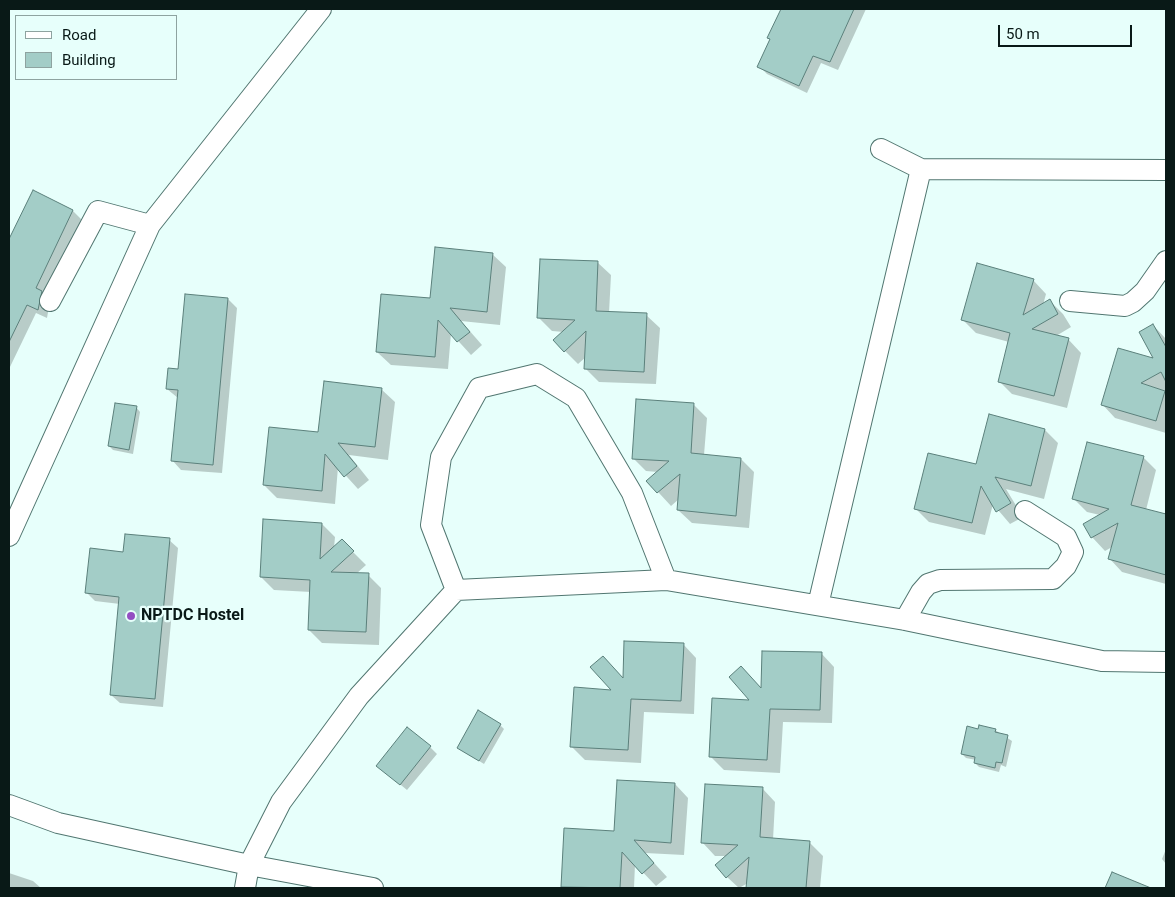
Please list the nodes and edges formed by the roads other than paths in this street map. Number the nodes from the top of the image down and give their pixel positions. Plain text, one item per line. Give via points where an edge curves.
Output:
1 (321, 9) edge
2 (881, 149) dead end
3 (921, 168) junction
4 (1166, 170) edge
5 (150, 225) junction
6 (1166, 261) edge
7 (50, 301) dead end
8 (1070, 301) dead end
9 (1025, 511) dead end
10 (9, 536) edge
11 (666, 580) junction
12 (456, 590) junction
13 (818, 606) junction
14 (906, 620) junction
15 (1166, 662) edge
16 (9, 805) edge
17 (248, 865) junction
18 (245, 888) edge
19 (373, 888) edge

1 - 5 street
2 - 3 street
3 - 4 street
3 - 13 street
5 - 7 street via 98,211
5 - 10 street
6 - 8 street via 1145,291 1125,306
9 - 14 street via 1066,537 1073,552 1066,566 1053,579 940,580 928,584 920,592
11 - 12 street
11 - 12 street via 632,493 576,398 537,374 479,388 441,458 430,525
11 - 13 street
12 - 17 street via 359,696 281,802
13 - 14 street
14 - 15 street via 1102,661
16 - 17 street via 58,823
17 - 18 street
17 - 19 street

